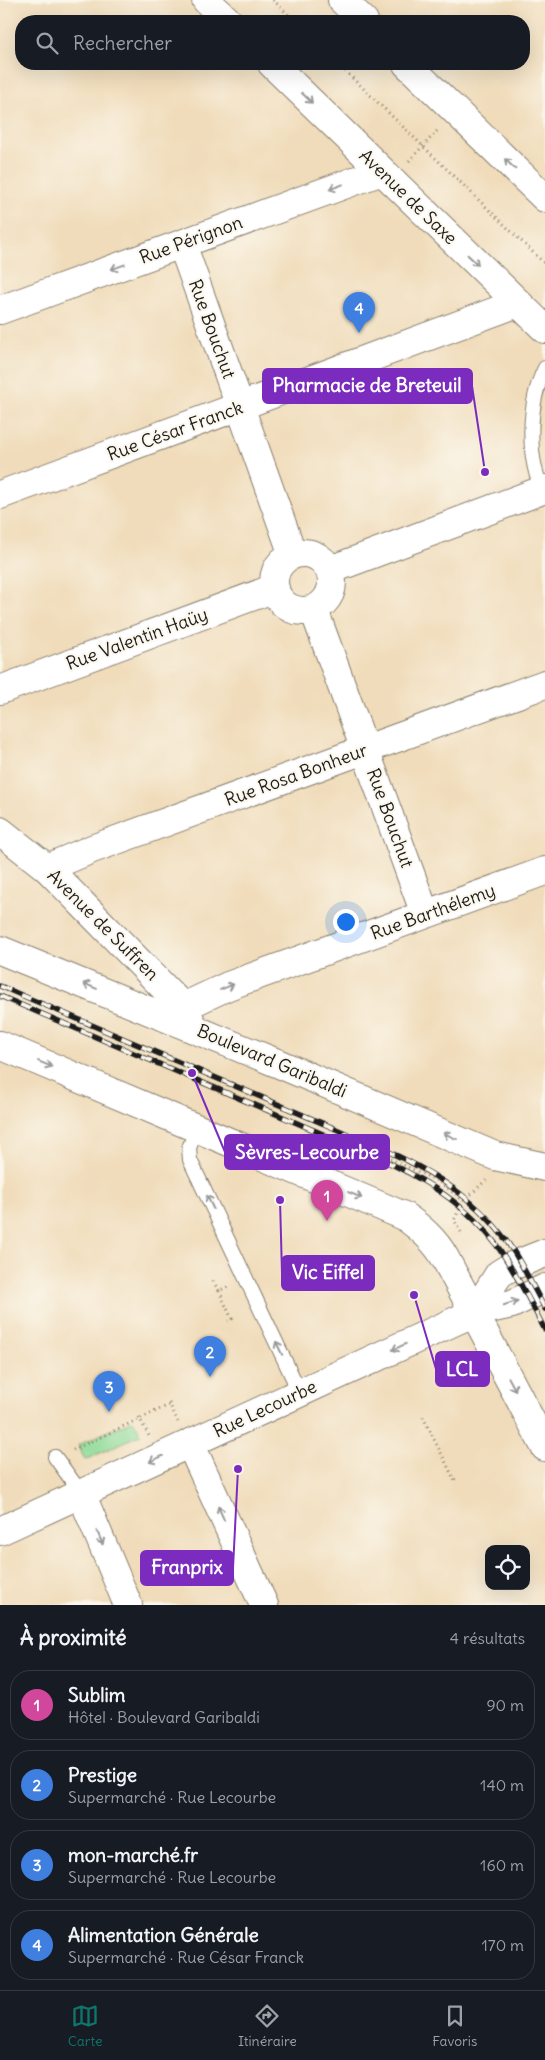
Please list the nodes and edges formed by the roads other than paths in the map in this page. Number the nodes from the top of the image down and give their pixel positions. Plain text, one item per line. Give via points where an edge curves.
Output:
1 (206, 0) edge
2 (342, 0) edge
3 (222, 15) edge
4 (358, 15) edge
5 (279, 70) edge
6 (413, 70) edge
7 (394, 167) junction
8 (545, 198) edge
9 (182, 244) junction
10 (518, 303) junction
11 (0, 310) edge
12 (545, 329) edge
13 (545, 368) edge
14 (240, 407) junction
15 (544, 491) edge
16 (0, 495) edge
17 (293, 555) junction
18 (330, 570) junction
19 (275, 588) junction
20 (314, 610) junction
21 (545, 684) edge
22 (0, 690) edge
23 (365, 750) junction
24 (0, 831) edge
25 (47, 868) junction
26 (545, 871) edge
27 (425, 914) junction
28 (0, 950) edge
29 (189, 1018) junction
30 (0, 1044) edge
31 (197, 1128) junction
32 (545, 1167) edge
33 (545, 1253) edge
34 (545, 1288) edge
35 (475, 1312) junction
36 (300, 1392) junction
37 (190, 1443) junction
38 (545, 1447) edge
39 (55, 1456) dead end
40 (81, 1493) junction
41 (0, 1530) edge
42 (128, 1605) edge
43 (264, 1605) edge

1 - 3 street
2 - 4 street
5 -> 7 street, Avenue de Saxe
8 -> 6 street
7 -> 9 street, Rue Pérignon
7 -> 10 street, Avenue de Saxe
9 -> 11 street, Rue Pérignon
9 - 14 street, Rue Bouchut
10 - 12 street, Avenue de Saxe
10 - 14 street, Rue César Franck
13 - 15 lane via 532,409 532,455
14 - 16 street, Rue César Franck
14 - 17 street, Rue Bouchut
15 - 18 street
17 - 18 street via 316,556
17 - 19 street via 279,566
18 - 20 street via 331,592
19 - 20 street via 278,597 292,609 302,612
19 - 22 street, Rue Valentin Haüy
20 - 23 street, Rue Bouchut
21 - 23 street, Rue Rosa Bonheur
23 - 25 street, Rue Rosa Bonheur
23 - 27 street, Rue Bouchut
24 - 25 street, Avenue de Suffren
25 - 29 street, Avenue de Suffren
26 - 27 street, Rue Barthélemy
29 -> 27 street, Rue Barthélemy via 228,986
29 -> 28 street, Boulevard Garibaldi
32 -> 29 street, Boulevard Garibaldi via 495,1156
30 -> 31 street
31 -> 35 street via 404,1216 420,1227 442,1252
36 -> 31 lane via 190,1160 189,1148
33 - 35 street via 499,1274
35 -> 34 street, Rue Lecourbe via 512,1304
35 -> 36 street, Rue Lecourbe
35 -> 38 street
36 - 37 street, Rue Lecourbe
37 -> 40 street, Rue Lecourbe
43 -> 37 street
39 - 40 lane
40 - 41 street, Rue Lecourbe
40 -> 42 street

